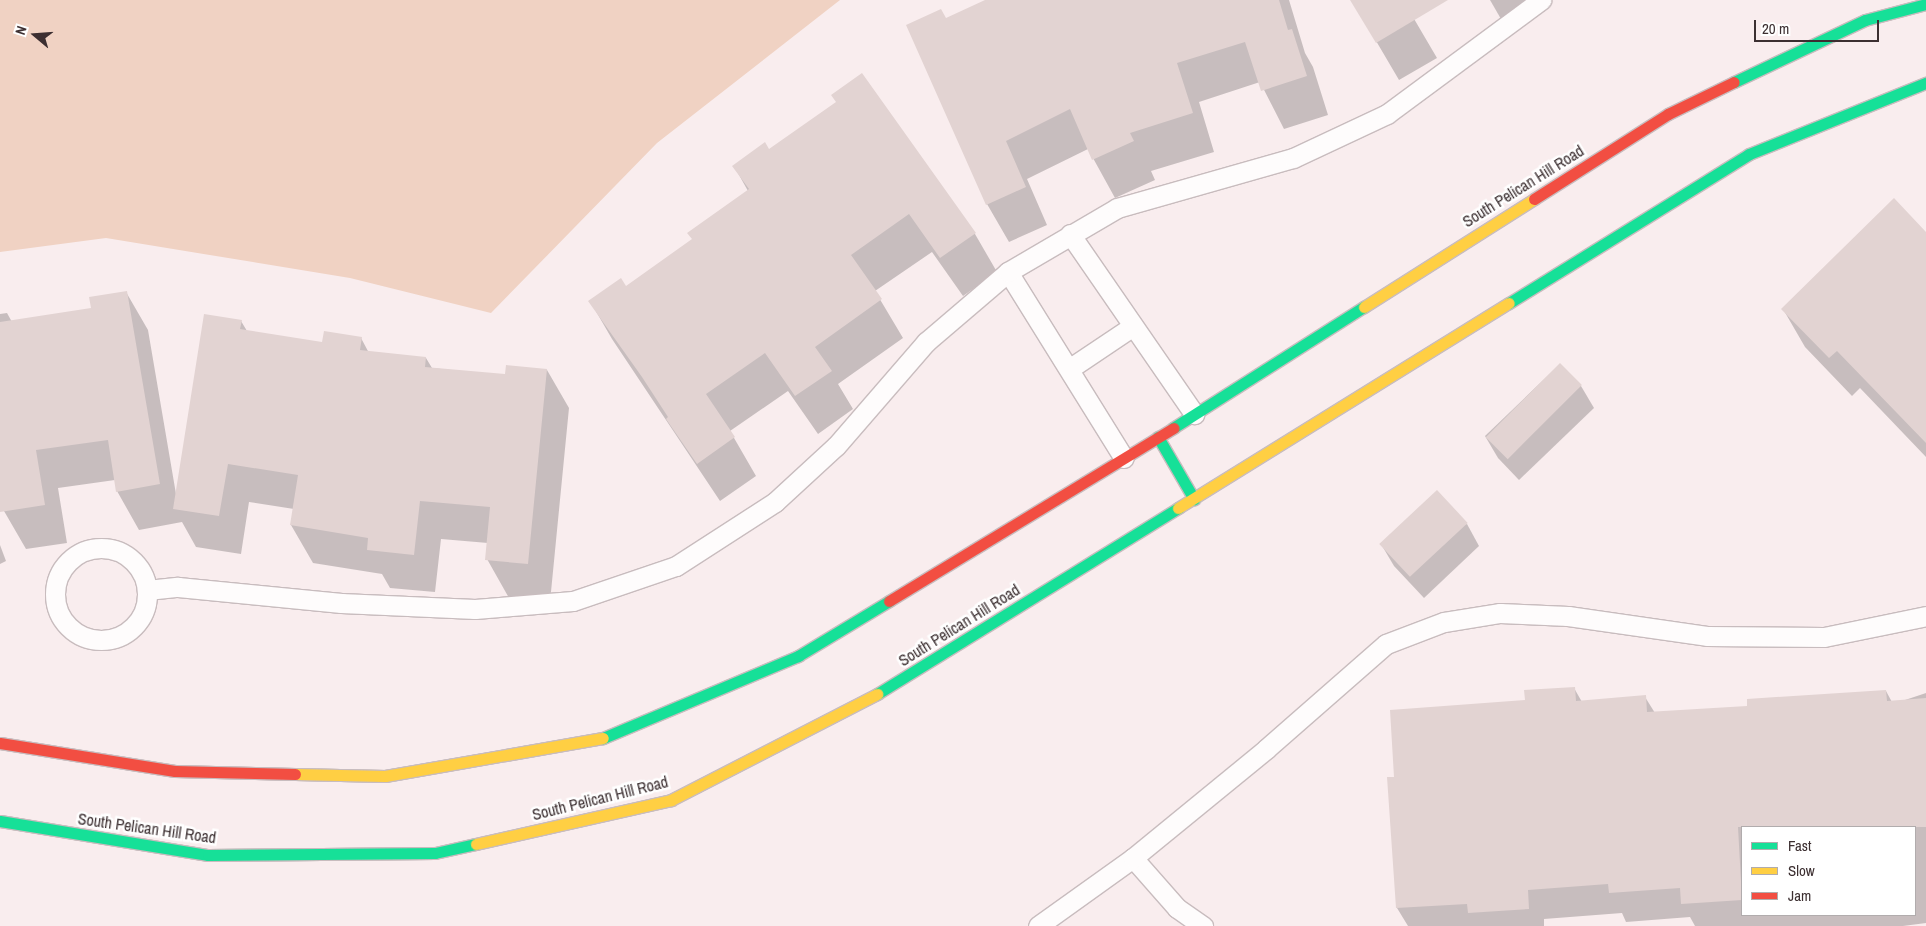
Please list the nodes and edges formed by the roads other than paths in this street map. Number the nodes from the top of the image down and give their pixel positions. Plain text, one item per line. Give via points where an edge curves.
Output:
1 (1541, 0) edge
2 (1926, 4) edge
3 (1926, 83) edge
4 (1070, 234) junction
5 (1008, 272) junction
6 (1133, 326) junction
7 (1069, 369) junction
8 (1194, 414) junction
9 (1158, 437) junction
10 (1124, 458) junction
11 (1194, 499) junction
12 (147, 590) junction
13 (1926, 616) edge
14 (0, 743) edge
15 (0, 821) edge
16 (1132, 858) junction
17 (1038, 926) edge
18 (1203, 926) edge

1 - 4 lane via 1387,114 1293,158 1117,208
2 - 8 street, South Pelican Hill Road via 1865,20 1668,114
3 - 11 street, South Pelican Hill Road via 1749,154
4 - 5 lane
4 - 6 lane
5 - 7 lane
5 - 12 lane via 926,342 836,446 775,502 676,566 572,601 475,609 341,603 178,587
6 - 7 lane
6 - 8 lane
7 - 10 lane
8 - 9 street, South Pelican Hill Road
9 - 10 street, South Pelican Hill Road
9 - 11 street
10 - 14 street, South Pelican Hill Road via 798,656 599,740 384,776 175,771
11 - 15 street, South Pelican Hill Road via 885,690 671,800 435,853 208,855
12 - 12 lane via 137,563 119,550 96,546 75,554 60,570 53,592 58,614 73,632 93,640 116,638 135,626 147,606
13 - 16 lane via 1824,637 1707,636 1568,616 1500,613 1444,622 1386,644 1266,749
16 - 17 lane
16 - 18 lane via 1177,908

